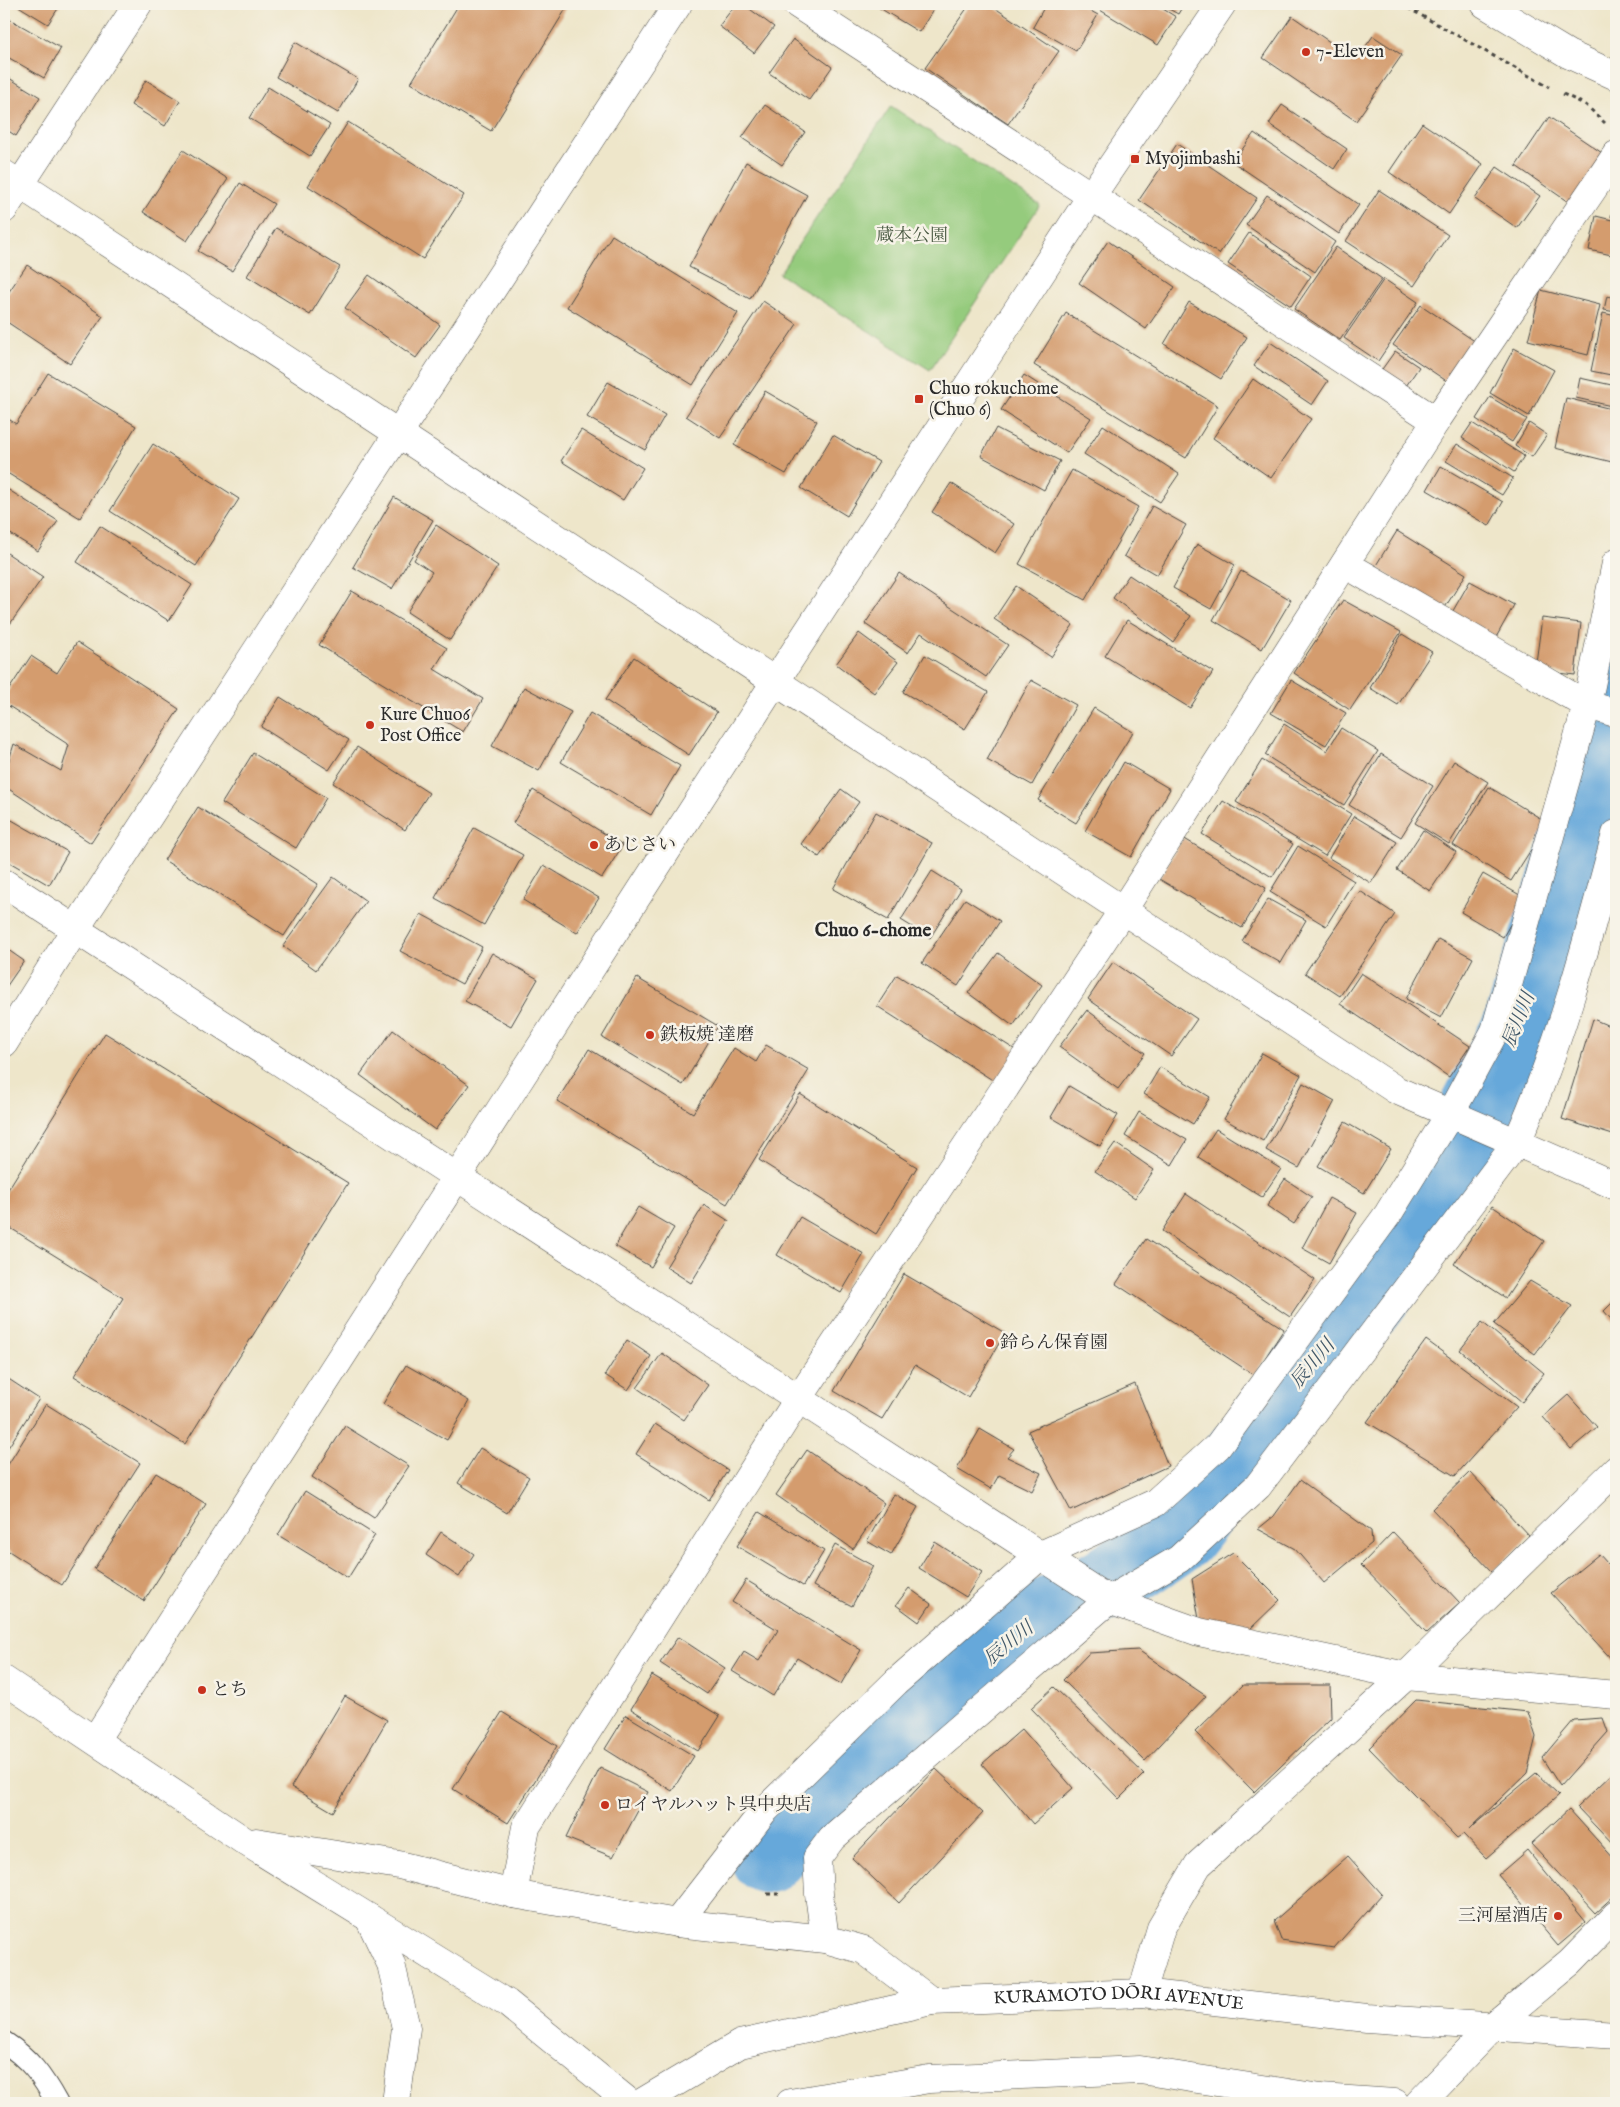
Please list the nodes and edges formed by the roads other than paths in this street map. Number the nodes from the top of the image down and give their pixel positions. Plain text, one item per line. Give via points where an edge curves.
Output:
1 (138, 4) edge
2 (678, 4) edge
3 (797, 4) edge
4 (1222, 4) edge
5 (1485, 4) edge
6 (1616, 76) edge
7 (1616, 155) edge
8 (12, 179) edge
9 (1092, 195) junction
10 (4, 209) edge
11 (1436, 421) junction
12 (400, 434) junction
13 (1616, 563) edge
14 (1345, 564) junction
15 (775, 682) junction
16 (1587, 705) junction
17 (1616, 713) edge
18 (1616, 834) edge
19 (4, 883) edge
20 (1123, 910) junction
21 (76, 928) junction
22 (4, 1043) edge
23 (1450, 1114) junction
24 (1516, 1144) junction
25 (458, 1177) junction
26 (1616, 1186) edge
27 (800, 1398) junction
28 (1616, 1470) edge
29 (1041, 1555) junction
30 (1110, 1600) junction
31 (1406, 1676) junction
32 (4, 1680) edge
33 (1616, 1695) edge
34 (96, 1740) junction
35 (243, 1840) junction
36 (513, 1894) junction
37 (1616, 1915) edge
38 (369, 1918) junction
39 (677, 1923) junction
40 (825, 1940) junction
41 (1142, 1994) junction
42 (931, 2001) junction
43 (1493, 2026) junction
44 (1616, 2035) edge
45 (4, 2042) edge
46 (1249, 2095) edge
47 (57, 2103) edge
48 (396, 2103) edge
49 (630, 2103) edge
50 (641, 2103) edge
51 (790, 2103) edge
52 (1395, 2103) edge
53 (1418, 2103) edge

1 - 8 street
2 - 12 street
3 - 9 street
4 - 9 street
5 - 6 street via 1568,54
7 - 11 street
8 - 10 street
8 - 12 street
9 - 11 street
9 - 15 street
11 - 14 street
12 - 15 street
12 - 21 street
13 - 16 street
14 - 16 street
14 - 20 street
15 - 20 street
15 - 25 street
16 - 17 street
16 - 23 street via 1495,1031
18 - 24 street via 1573,995 1538,1095
19 - 21 street
20 - 23 street via 1396,1090
20 - 27 street
21 - 22 street
21 - 25 street
23 - 24 street
23 - 29 street via 1388,1214 1218,1446 1155,1503
24 - 26 street
24 - 30 street via 1258,1486 1179,1559
25 - 27 street
25 - 34 street
27 - 29 street
27 - 36 street via 526,1827
28 - 31 street
29 - 30 street
29 - 39 street via 896,1682 763,1812
30 - 31 street via 1199,1632
30 - 40 street via 832,1838 817,1858
31 - 33 street
31 - 41 street via 1198,1864 1161,1928
32 - 34 street
34 - 35 street
35 - 36 street via 399,1865
35 - 38 street
36 - 39 street
37 - 43 street via 1570,1962
38 - 48 street via 391,1964 406,2028
38 - 49 street via 506,2003
39 - 40 street
40 - 42 street via 864,1950
41 - 42 street, KURAMOTO DŌRI AVENUE
41 - 43 street, KURAMOTO DŌRI AVENUE via 1367,2018
42 - 50 street, KURAMOTO DŌRI AVENUE via 740,2044
43 - 44 street, KURAMOTO DŌRI AVENUE
43 - 53 street
45 - 47 lane via 28,2060
46 - 51 street via 1140,2070 929,2079
46 - 52 street

